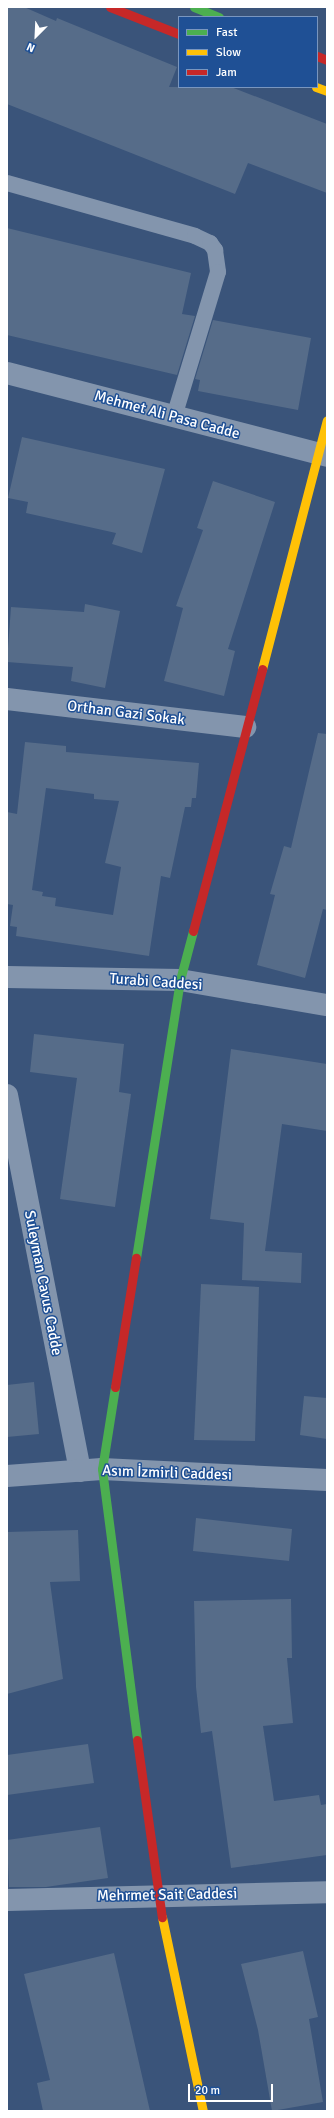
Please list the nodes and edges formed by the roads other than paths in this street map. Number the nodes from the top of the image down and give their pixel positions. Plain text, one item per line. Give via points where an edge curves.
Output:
1 (110, 7) edge
2 (194, 7) edge
3 (216, 16) edge
4 (178, 34) edge
5 (7, 183) edge
6 (7, 374) edge
7 (174, 417) junction
8 (327, 420) edge
9 (321, 455) edge
10 (7, 699) edge
11 (245, 727) junction
12 (7, 977) edge
13 (180, 980) junction
14 (327, 1005) edge
15 (7, 1095) edge
16 (102, 1469) junction
17 (80, 1471) junction
18 (7, 1476) edge
19 (327, 1480) edge
20 (327, 1892) edge
21 (157, 1894) junction
22 (7, 1900) edge
23 (204, 2111) edge

1 - 4 street
2 - 3 street
5 - 7 lane via 203,238 215,250 218,272
6 - 7 street, Mehmet Ali Pasa Cadde
7 - 9 street, Mehmet Ali Pasa Cadde
8 - 9 street
9 - 11 street
10 - 11 street, Orthan Gazi Sokak
11 - 13 street
12 - 13 street, Turabi Caddesi
13 - 14 street, Turabi Caddesi
13 - 16 street
15 - 17 street, Suleyman Cavus Cadde
16 - 17 street, Asım İzmirli Caddesi
16 - 19 street, Asım İzmirli Caddesi
16 - 21 street
17 - 18 street, Asım İzmirli Caddesi
20 - 21 street, Mehrmet Sait Caddesi
21 - 22 street, Mehrmet Sait Caddesi
21 - 23 street

